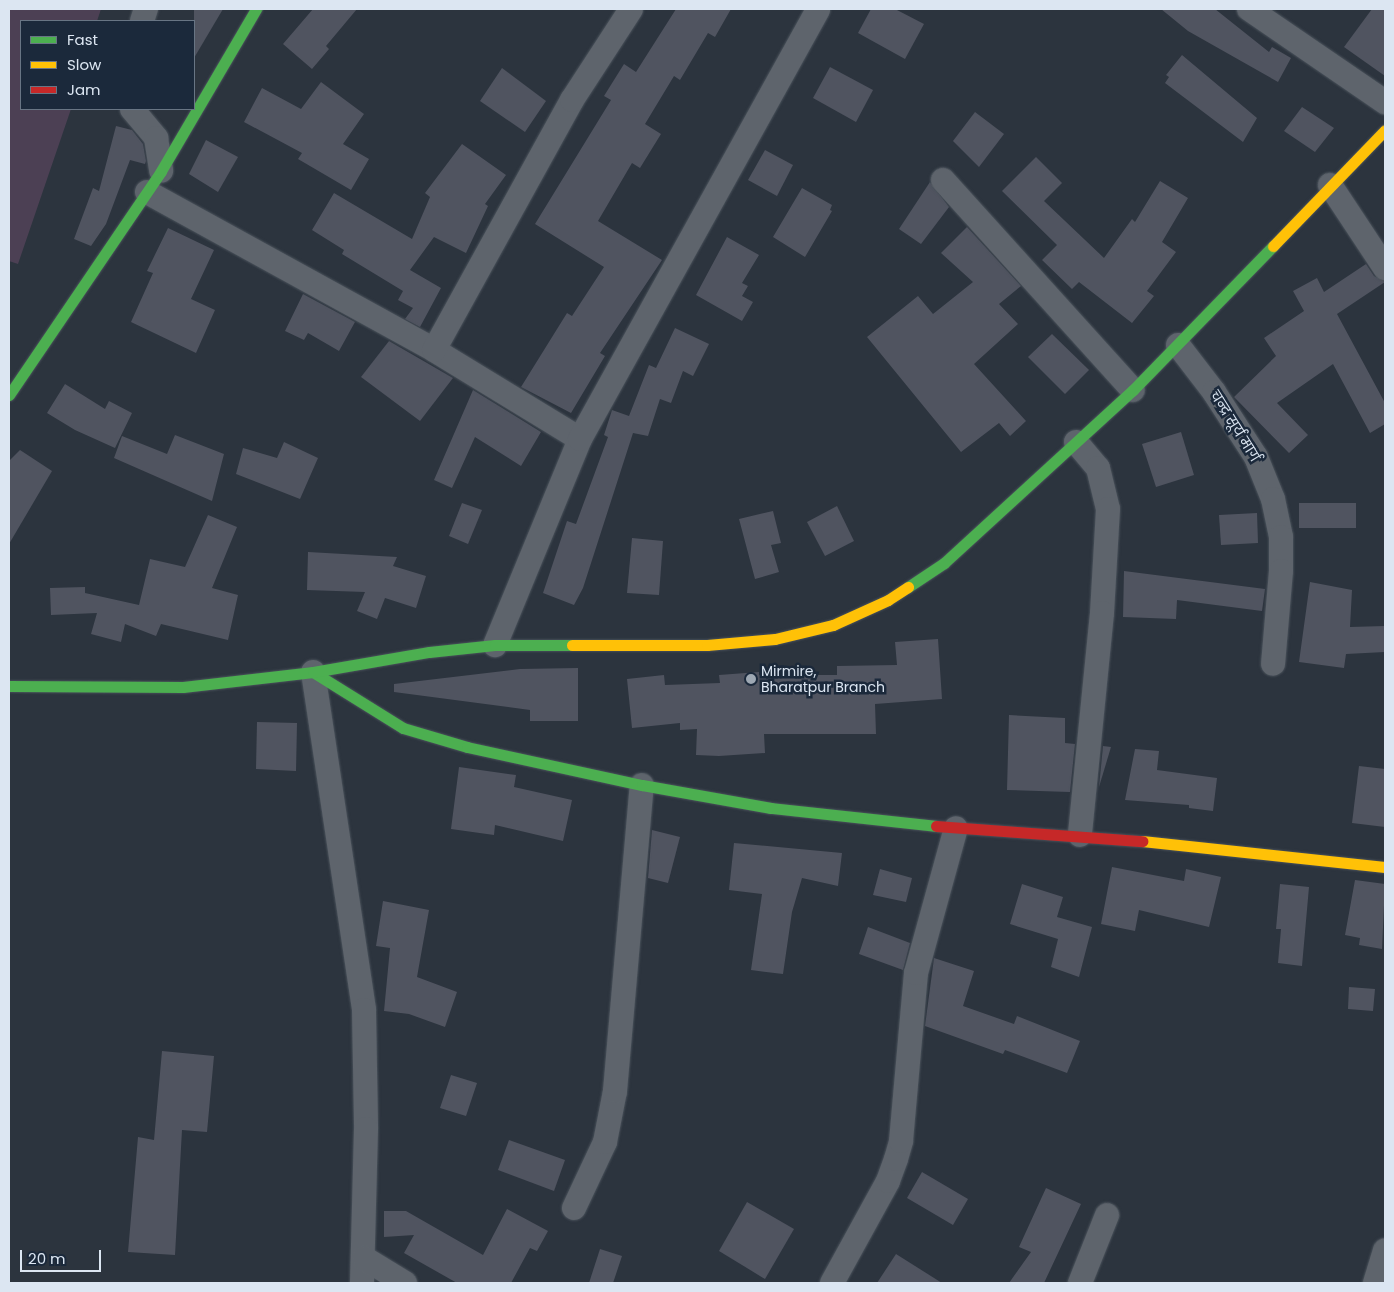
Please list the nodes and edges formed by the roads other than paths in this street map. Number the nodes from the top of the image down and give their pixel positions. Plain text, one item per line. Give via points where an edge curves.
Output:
1 (256, 9) edge
2 (631, 9) edge
3 (818, 9) edge
4 (1249, 9) edge
5 (1385, 102) edge
6 (133, 110) edge
7 (1385, 130) edge
8 (161, 171) junction
9 (943, 180) dead end
10 (1330, 185) junction
11 (147, 192) junction
12 (1385, 268) edge
13 (1178, 345) junction
14 (434, 350) junction
15 (1133, 390) junction
16 (9, 395) edge
17 (580, 440) junction
18 (1076, 442) junction
19 (495, 645) junction
20 (1272, 664) dead end
21 (313, 672) junction
22 (9, 686) edge
23 (642, 785) junction
24 (956, 828) junction
25 (1080, 835) junction
26 (1385, 867) edge
27 (574, 1208) dead end
28 (1107, 1215) dead end
29 (1385, 1251) edge
30 (364, 1258) junction
31 (362, 1283) edge
32 (405, 1283) edge
33 (832, 1283) edge
34 (1080, 1283) edge
35 (1375, 1283) edge

1 - 8 main road
2 - 14 street via 572,100
3 - 17 street
4 - 5 street
6 - 8 street via 156,138
7 - 10 main road
8 - 11 main road
9 - 15 street
10 - 12 street
10 - 13 main road
11 - 14 street
11 - 16 main road
13 - 15 main road
13 - 20 street, चन्द्र सूर्य मार्ग via 1251,449 1273,499 1281,537 1281,571
14 - 17 street
15 - 18 main road
17 - 19 street
18 - 19 main road via 944,563 888,600 832,625 775,639 707,645
18 - 25 street via 1098,468 1108,510 1102,613
19 - 21 main road via 429,652
21 - 22 main road via 183,686
21 - 23 main road via 403,728 467,747
21 - 30 street via 364,1010
23 - 24 main road via 771,808
23 - 27 street via 614,1091 605,1142
24 - 25 main road
24 - 33 street via 916,973 901,1141 888,1181
25 - 26 main road
28 - 34 street
29 - 35 street
30 - 31 street
30 - 32 street

